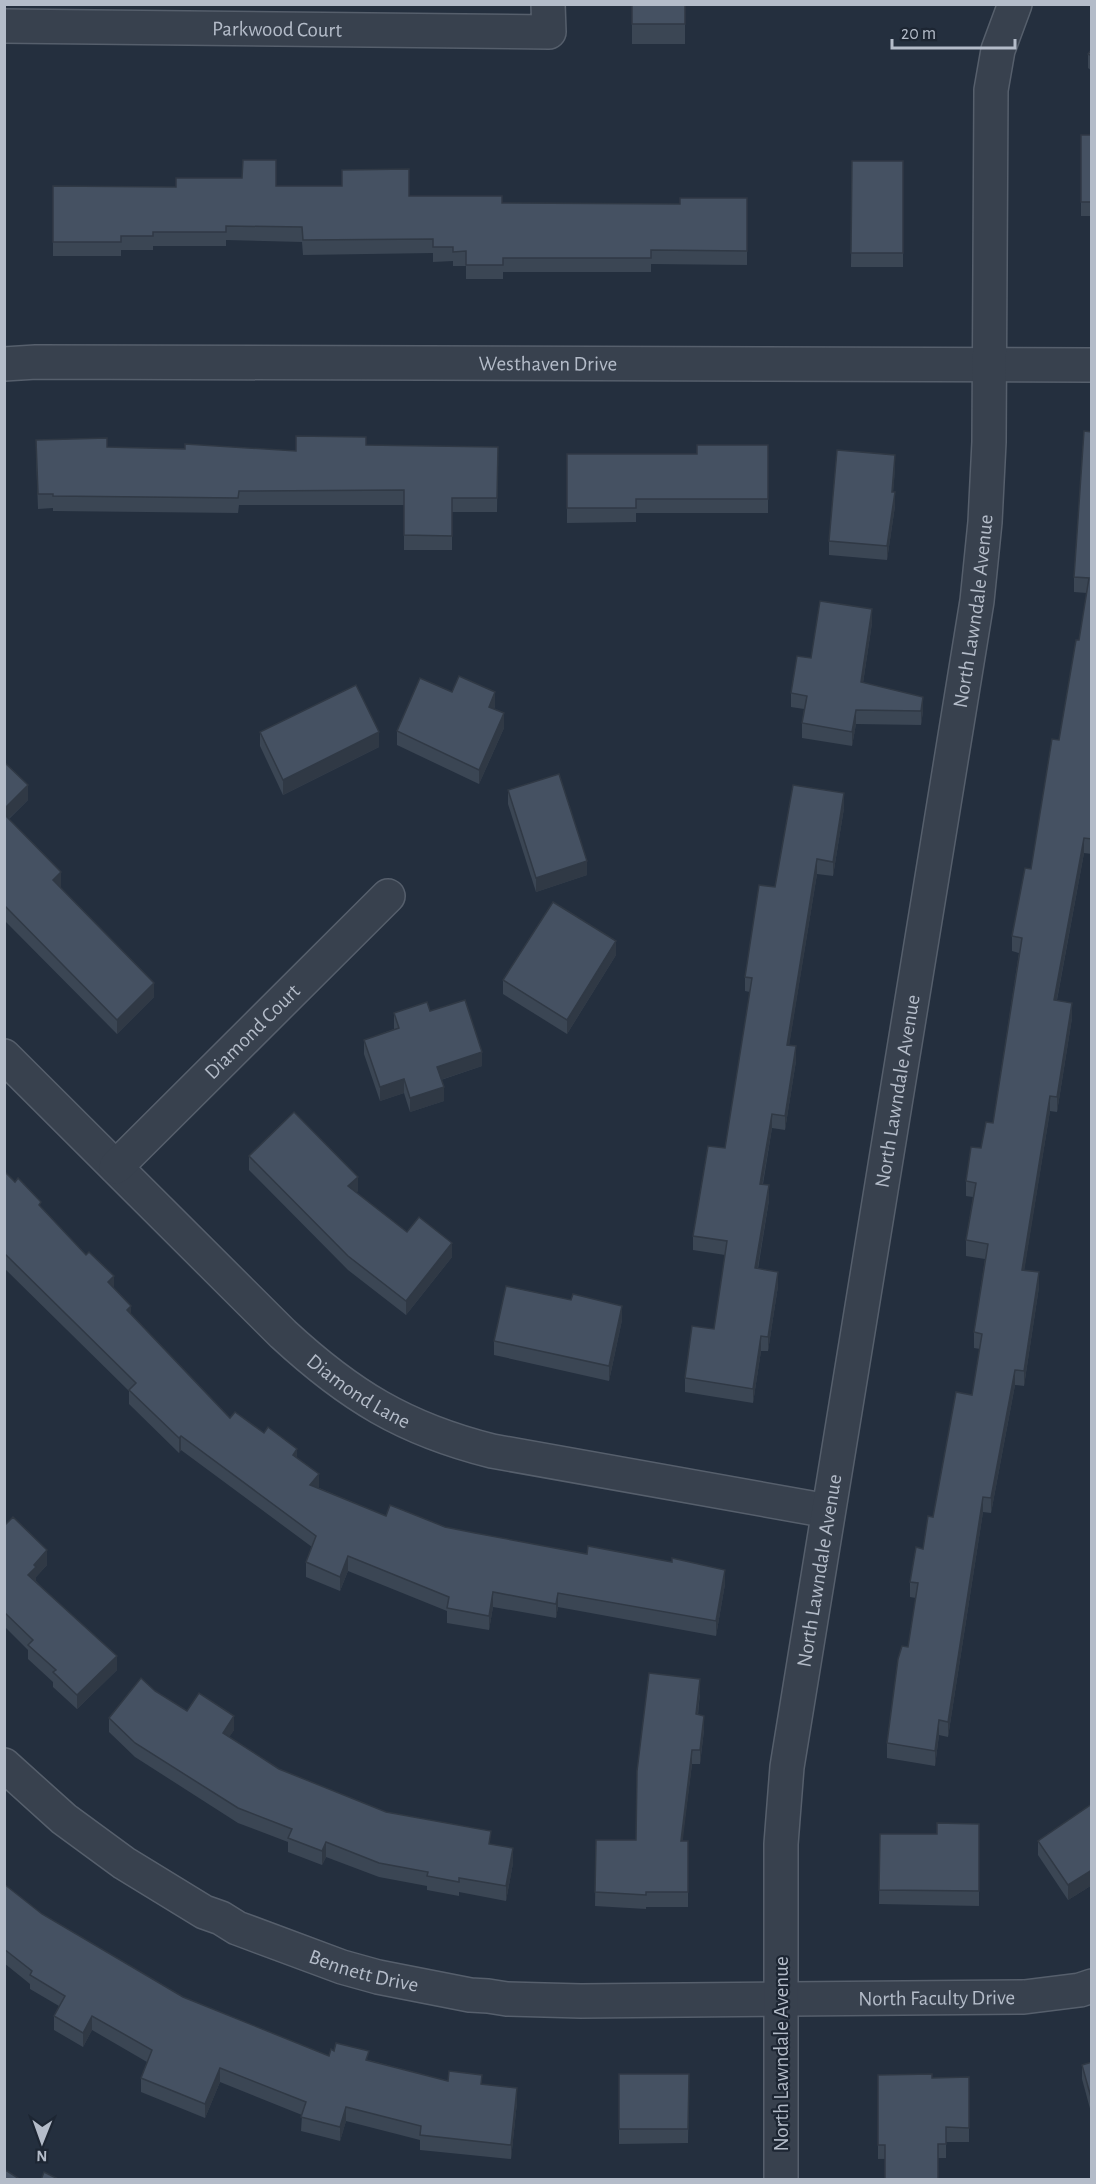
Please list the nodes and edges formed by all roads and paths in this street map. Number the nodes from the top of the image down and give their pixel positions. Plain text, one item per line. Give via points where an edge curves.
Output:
1 (1015, 4) edge
2 (549, 18) edge
3 (4, 26) edge
4 (4, 363) edge
5 (990, 365) junction
6 (1092, 365) edge
7 (388, 896) dead end
8 (4, 1056) edge
9 (116, 1167) junction
10 (828, 1511) junction
11 (4, 1765) edge
12 (1092, 1986) edge
13 (781, 2000) junction
14 (781, 2180) edge

1 - 5 street, North Lawndale Avenue via 998,50 991,90
2 - 3 street, Parkwood Court
4 - 5 street, Westhaven Drive
5 - 6 street, Westhaven Drive
5 - 10 street, North Lawndale Avenue via 985,522 976,601
7 - 9 street, Diamond Court
8 - 9 street, Diamond Lane
9 - 10 street, Diamond Lane via 311,1360 357,1395 406,1421 492,1451
10 - 13 street, North Lawndale Avenue via 782,1819
11 - 13 street, Bennett Drive via 64,1820 155,1883 237,1928 342,1967 470,1995 507,1999
12 - 13 street, North Faculty Drive via 1024,1997
13 - 14 street, North Lawndale Avenue

